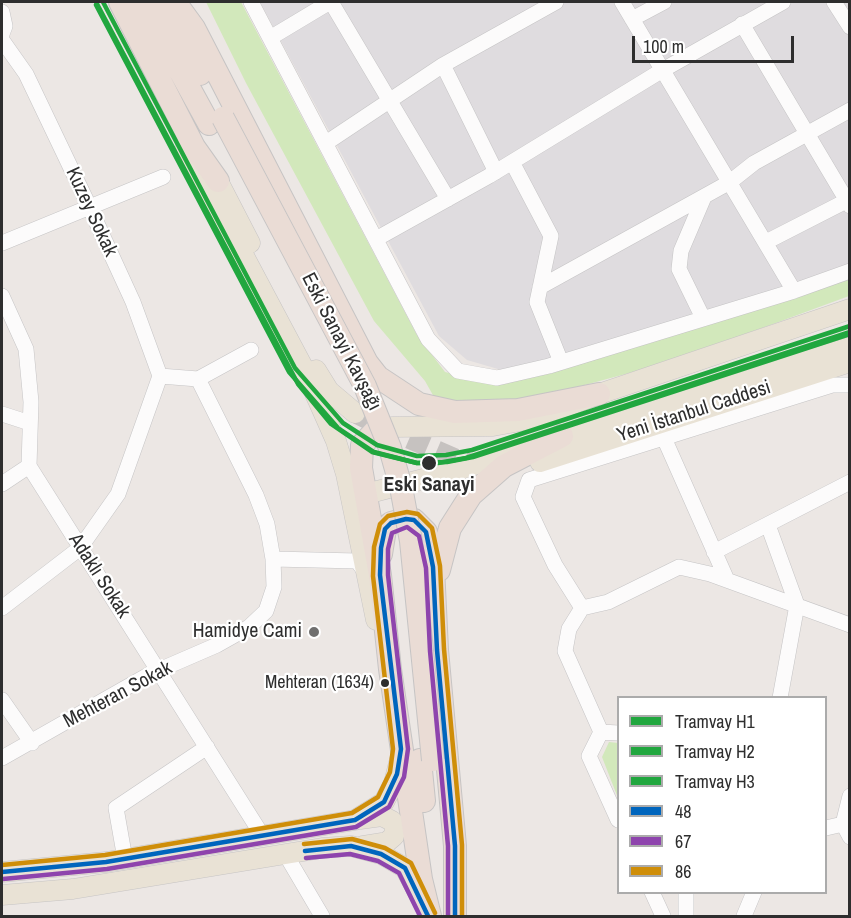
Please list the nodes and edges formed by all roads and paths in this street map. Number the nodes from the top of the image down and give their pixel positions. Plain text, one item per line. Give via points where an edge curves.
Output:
1 (6, 2) edge
2 (120, 2) edge
3 (135, 2) edge
4 (142, 2) edge
5 (162, 2) edge
6 (175, 2) edge
7 (251, 2) edge
8 (330, 2) edge
9 (556, 2) edge
10 (622, 2) edge
11 (664, 2) edge
12 (783, 2) edge
13 (834, 2) edge
14 (2, 4) edge
15 (2, 12) edge
16 (632, 19) junction
17 (742, 24) junction
18 (849, 27) edge
19 (2, 34) edge
20 (270, 38) junction
21 (2, 40) edge
22 (442, 65) junction
23 (661, 70) junction
24 (157, 78) junction
25 (390, 100) junction
26 (849, 110) edge
27 (216, 121) junction
28 (809, 133) junction
29 (326, 143) junction
30 (512, 162) junction
31 (496, 172) junction
32 (163, 177) dead end
33 (219, 181) junction
34 (730, 182) junction
35 (704, 197) junction
36 (448, 199) junction
37 (849, 202) edge
38 (89, 206) junction
39 (376, 239) junction
40 (2, 243) edge
41 (766, 243) junction
42 (849, 271) edge
43 (540, 287) junction
44 (794, 291) junction
45 (2, 296) edge
46 (849, 309) edge
47 (703, 318) junction
48 (849, 347) edge
49 (251, 350) dead end
50 (561, 362) junction
51 (849, 362) edge
52 (160, 376) junction
53 (198, 379) junction
54 (849, 386) edge
55 (599, 394) junction
56 (355, 413) tunnel mouth
57 (2, 414) edge
58 (30, 423) junction
59 (376, 430) joint
60 (562, 436) junction
61 (664, 438) junction
62 (540, 462) dead end
63 (29, 466) junction
64 (849, 482) edge
65 (2, 484) edge
66 (366, 494) junction
67 (768, 525) junction
68 (80, 548) junction
69 (714, 552) junction
70 (273, 559) junction
71 (373, 574) junction
72 (727, 580) junction
73 (435, 595) junction
74 (797, 605) junction
75 (2, 608) edge
76 (582, 608) junction
77 (849, 625) edge
78 (160, 670) junction
79 (780, 696) edge
80 (2, 700) edge
81 (601, 732) junction
82 (617, 733) edge
83 (32, 743) junction
84 (207, 747) junction
85 (418, 756) junction
86 (2, 758) edge
87 (849, 796) edge
88 (617, 818) edge
89 (355, 820) junction
90 (827, 828) edge
91 (846, 830) edge
92 (262, 835) junction
93 (359, 847) junction
94 (286, 855) junction
95 (125, 859) junction
96 (2, 872) edge
97 (653, 894) edge
98 (686, 894) edge
99 (753, 894) edge
100 (2, 896) edge
101 (322, 916) edge
102 (431, 916) edge
103 (454, 916) edge
104 (663, 916) edge
105 (686, 916) edge
106 (744, 916) edge

1 - 14 street
2 - 24 highway
3 - 33 highway
4 - 27 highway
5 - 27 highway
6 - 55 highway via 194,28 367,363 378,377 419,404 455,412 518,410
7 - 20 street
8 - 20 street
8 - 25 street
9 - 22 street
10 - 16 street
11 - 16 street
12 - 17 street
13 - 18 street
15 - 19 street
16 - 23 street
17 - 23 street
17 - 28 street
20 - 29 street
21 - 38 street, Kuzey Sokak via 26,74
22 - 25 street
22 - 31 street
23 - 30 street
23 - 34 street
24 - 33 highway via 194,147
24 - 71 main road via 195,167 317,396 345,472
25 - 29 street
25 - 36 street
26 - 28 street
27 - 85 highway, Eski Sanayi Kavşağı via 363,412 377,452 395,527
28 - 34 street via 754,163
28 - 37 street
29 - 39 street
30 - 31 street
30 - 43 street via 551,236
31 - 36 street
32 - 38 street
33 - 56 main road via 322,381
34 - 35 street
34 - 41 street
35 - 43 street
35 - 47 street via 681,251 679,269
36 - 39 street
37 - 41 street
38 - 40 street
38 - 52 street, Kuzey Sokak via 133,302
39 - 50 street via 428,339 458,370 497,378
41 - 44 street
42 - 44 street
43 - 50 street via 537,302
44 - 47 street
45 - 58 street via 27,349
46 - 55 main road
47 - 50 street
48 - 60 main road, Yeni İstanbul Caddesi
49 - 53 street
51 - 62 main road, Yeni İstanbul Caddesi
52 - 53 street
52 - 68 street via 118,494
53 - 70 street, Mehteran Sokak via 256,495 267,524
54 - 61 street via 832,385
55 - 59 main road via 551,414 508,424
57 - 58 street
58 - 63 street
59 - 66 highway via 365,440 361,452
60 - 66 main road, Yeni İstanbul Caddesi via 458,470
60 - 73 highway via 504,466 464,503 447,536
61 - 69 street
61 - 76 street via 529,480 523,497 555,565
63 - 65 street
63 - 68 street, Adaklı Sokak
64 - 67 street
66 - 71 highway
67 - 69 street
67 - 74 street
68 - 75 street
68 - 78 street, Adaklı Sokak
69 - 72 street
70 - 71 street via 357,561
70 - 78 street, Mehteran Sokak via 274,587 266,611 249,627
71 - 73 highway via 385,529 398,520 414,520 429,540
71 - 85 highway via 390,669
72 - 74 street
72 - 76 street via 679,567 608,602
73 - 103 highway via 455,846
74 - 77 street
74 - 79 street
76 - 81 street via 569,629 565,651
78 - 83 street, Mehteran Sokak
78 - 84 street, Adaklı Sokak
80 - 83 street
81 - 82 street
81 - 88 street via 589,756
83 - 86 street, Mehteran Sokak
84 - 92 street, Adaklı Sokak
84 - 95 street via 116,808
85 - 89 main road via 397,774 384,802
85 - 102 highway
85 - 103 highway
87 - 91 street
89 - 92 main road
89 - 93 main road via 382,816 395,826 394,836 387,842
90 - 91 street
92 - 95 main road
93 - 94 main road via 322,848
93 - 102 main road via 405,868
94 - 100 main road via 73,889
94 - 101 street
95 - 96 main road
97 - 104 street
98 - 105 street
99 - 106 street

